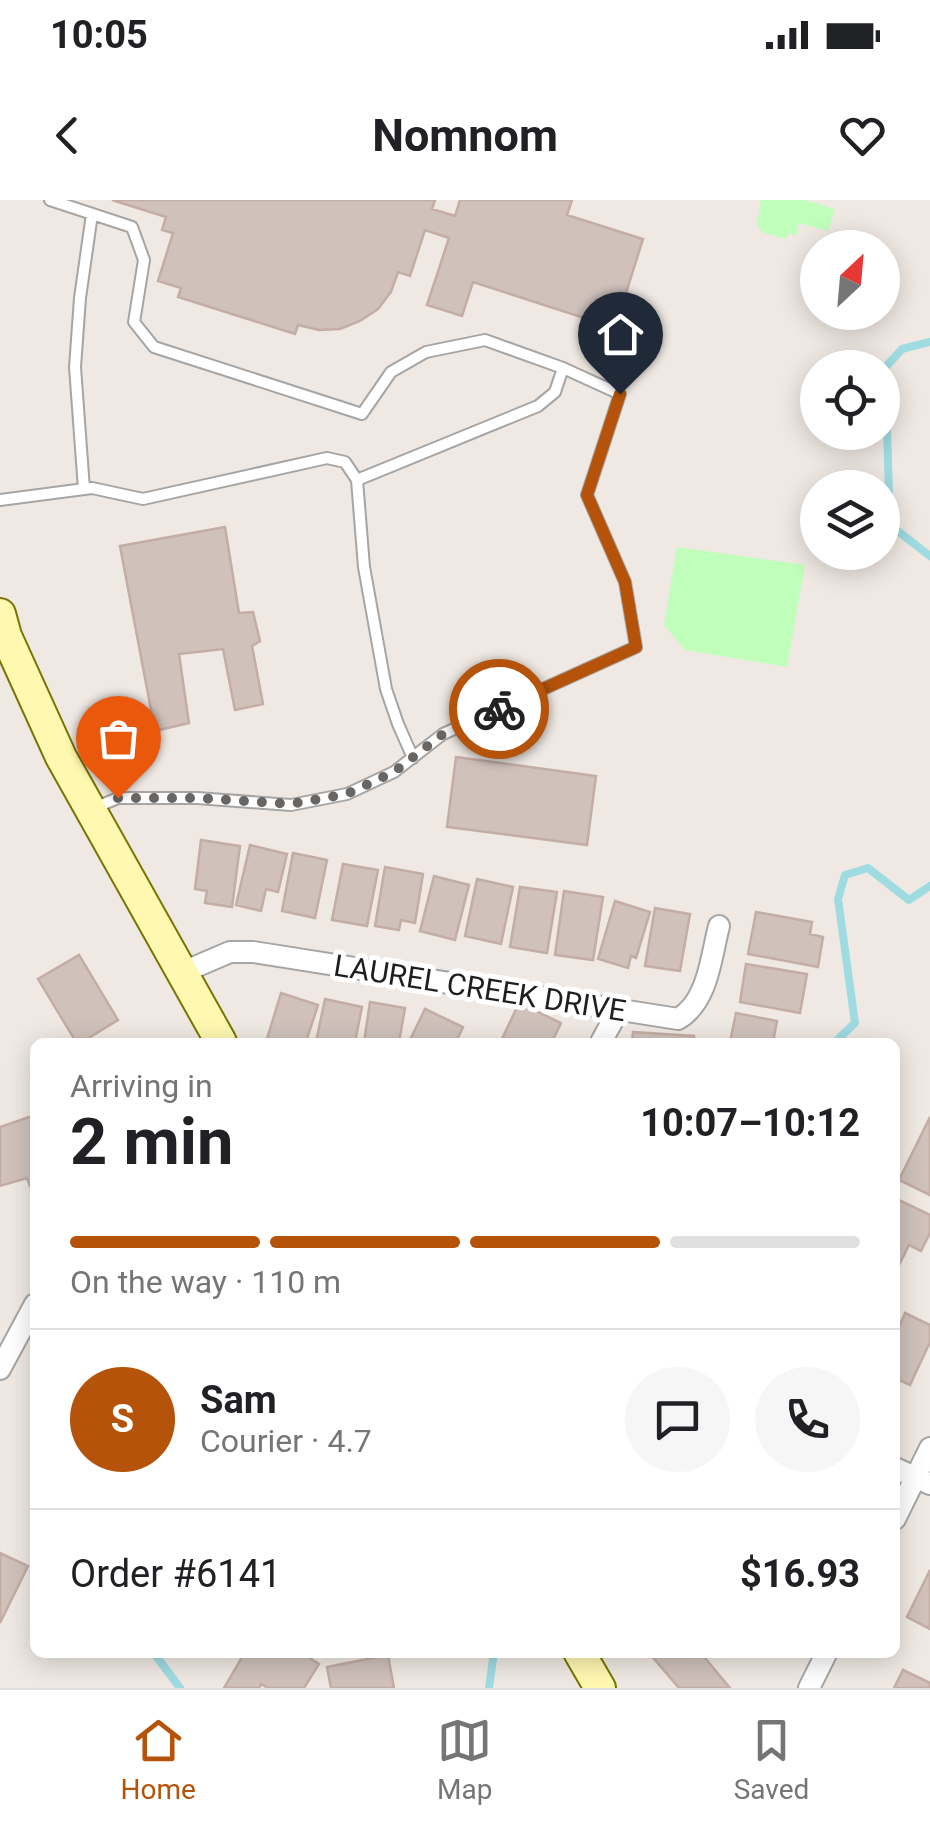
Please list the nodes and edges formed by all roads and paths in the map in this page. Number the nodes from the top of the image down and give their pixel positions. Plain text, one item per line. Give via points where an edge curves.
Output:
1 (50, 200) edge
2 (92, 214) junction
3 (563, 368) junction
4 (357, 480) junction
5 (84, 489) junction
6 (0, 500) edge
7 (0, 614) edge
8 (413, 758) junction
9 (90, 810) junction
10 (719, 926) dead end
11 (180, 973) junction
12 (618, 1011) junction
13 (218, 1038) edge
14 (604, 1038) edge
15 (30, 1313) edge
16 (0, 1369) edge
17 (930, 1448) edge
18 (900, 1470) edge
19 (923, 1481) edge
20 (900, 1512) edge
21 (582, 1658) edge
22 (824, 1658) edge
23 (600, 1688) edge
24 (809, 1688) edge

1 - 2 lane
2 - 3 lane via 132,227 144,260 134,322 154,347 362,414 391,372 426,352 485,340
2 - 5 lane via 75,367
3 - 4 lane via 555,392 538,406
3 - 8 lane via 620,394 587,495 625,582 636,647 443,734
4 - 5 lane via 345,462 327,458 143,499
4 - 8 lane via 364,568 386,688
5 - 6 lane
7 - 9 street via 60,757
8 - 9 lane via 347,794 291,804 118,798
9 - 11 street
10 - 12 street, LAUREL CREEK DRIVE via 702,991 688,1013 678,1018
11 - 12 street, LAUREL CREEK DRIVE via 230,952 253,952
11 - 13 street
12 - 14 street
15 - 16 street
17 - 19 street
18 - 19 street
19 - 20 street
21 - 23 street
22 - 24 street

